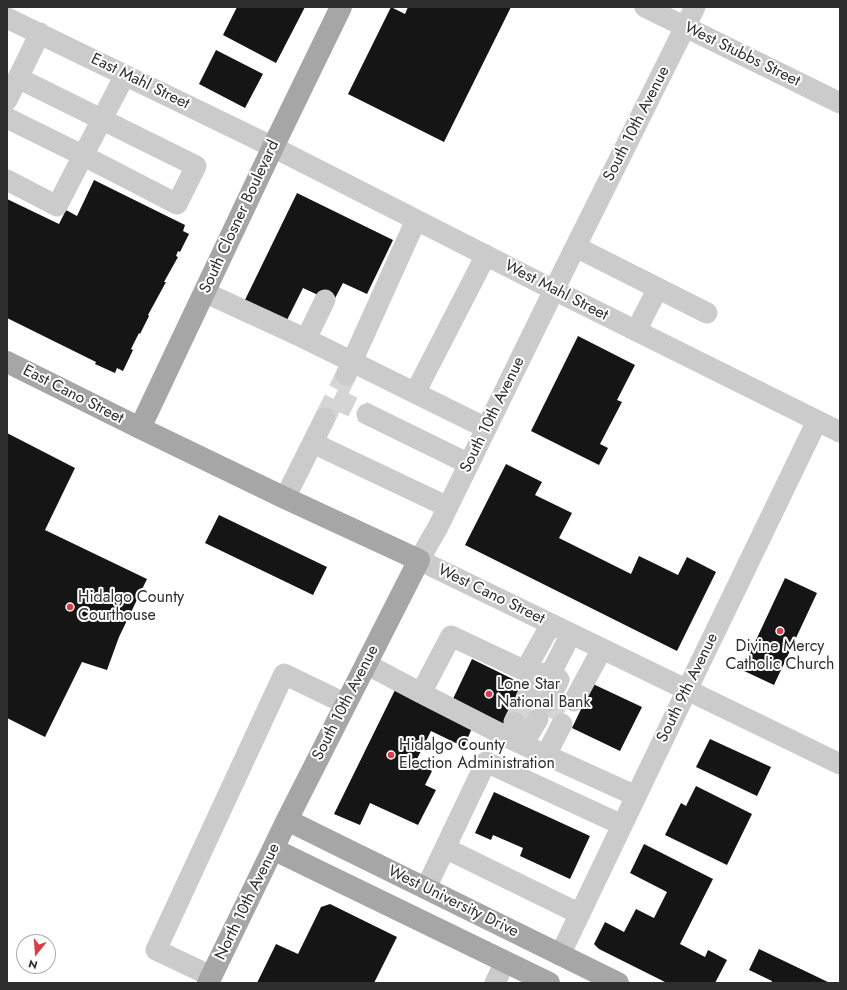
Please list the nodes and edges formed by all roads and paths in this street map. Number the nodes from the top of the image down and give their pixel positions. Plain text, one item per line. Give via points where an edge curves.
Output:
1 (341, 7) edge
2 (645, 7) edge
3 (695, 7) edge
4 (7, 18) edge
5 (686, 27) junction
6 (40, 33) junction
7 (125, 75) junction
8 (18, 78) junction
9 (7, 100) edge
10 (840, 103) edge
11 (7, 118) edge
12 (102, 120) junction
13 (273, 147) junction
14 (84, 156) junction
15 (7, 180) edge
16 (416, 220) junction
17 (576, 247) junction
18 (486, 255) junction
19 (658, 288) junction
20 (554, 290) junction
21 (204, 292) junction
22 (325, 300) dead end
23 (707, 313) dead end
24 (636, 331) junction
25 (306, 340) junction
26 (7, 362) edge
27 (348, 368) junction
28 (414, 393) junction
29 (367, 414) tunnel mouth
30 (325, 418) tunnel mouth
31 (817, 421) junction
32 (140, 428) junction
33 (486, 428) junction
34 (840, 432) edge
35 (313, 443) junction
36 (469, 464) junction
37 (285, 498) junction
38 (448, 507) junction
39 (418, 560) junction
40 (550, 624) junction
41 (571, 634) junction
42 (602, 649) junction
43 (366, 664) junction
44 (687, 690) junction
45 (421, 693) junction
46 (346, 704) junction
47 (542, 706) junction
48 (546, 755) junction
49 (840, 764) edge
50 (636, 796) junction
51 (288, 820) junction
52 (622, 825) junction
53 (445, 848) junction
54 (273, 849) junction
55 (426, 888) junction
56 (580, 914) junction
57 (560, 955) junction
58 (505, 962) junction
59 (210, 980) edge
60 (495, 983) edge
61 (548, 983) edge
62 (618, 983) edge

1 - 13 main road, South Closner Boulevard
2 - 5 street, West Stubbs Street
3 - 5 street, South 10th Avenue
4 - 6 street, East Mahl Street
5 - 10 street, West Stubbs Street
5 - 17 street, South 10th Avenue
6 - 7 street, East Mahl Street
6 - 8 street
7 - 12 street
7 - 13 street, East Mahl Street
8 - 9 street
8 - 12 street
11 - 14 street
12 - 14 street
12 - 14 street via 196,166 177,204
13 - 16 street, West Mahl Street
13 - 21 main road, South Closner Boulevard
14 - 15 street via 57,206
16 - 18 street, West Mahl Street
16 - 27 street
17 - 19 street
17 - 20 street, South 10th Avenue
18 - 20 street, West Mahl Street
18 - 28 street
19 - 23 street
19 - 24 street
20 - 24 street, West Mahl Street
20 - 33 street, South 10th Avenue
21 - 25 street
21 - 32 main road, South Closner Boulevard
22 - 25 street
24 - 31 street, West Mahl Street
25 - 27 street
26 - 32 main road, East Cano Street
27 - 28 street
28 - 33 street
29 - 36 street
30 - 35 street
31 - 34 street, West Mahl Street
31 - 44 street, South 9th Avenue
32 - 37 main road, West Cano Street
33 - 36 street, South 10th Avenue
35 - 37 street
35 - 38 street
36 - 38 street, South 10th Avenue
37 - 39 main road, West Cano Street
38 - 39 street, South 10th Avenue
39 - 40 street, West Cano Street
39 - 43 main road, South 10th Avenue
40 - 41 street, West Cano Street
40 - 47 street
41 - 42 street, West Cano Street
41 - 47 street
42 - 44 street, West Cano Street
42 - 47 street
43 - 45 street
43 - 46 main road, South 10th Avenue
44 - 49 street, West Cano Street
44 - 50 street, South 9th Avenue
45 - 47 street
45 - 47 street via 451,636
46 - 51 main road, South 10th Avenue
46 - 59 street via 284,674 156,950
47 - 48 street
47 - 48 street
48 - 50 street
50 - 52 street, South 9th Avenue
51 - 54 main road, North 10th Avenue
51 - 55 main road, West University Drive
52 - 53 street via 486,762
52 - 56 street, South 9th Avenue
53 - 55 street
53 - 56 street
54 - 58 main road, West University Drive
54 - 59 main road, North 10th Avenue
55 - 57 main road, West University Drive
56 - 57 street, South 9th Avenue
57 - 62 main road, West University Drive
58 - 60 street
58 - 61 main road, West University Drive

